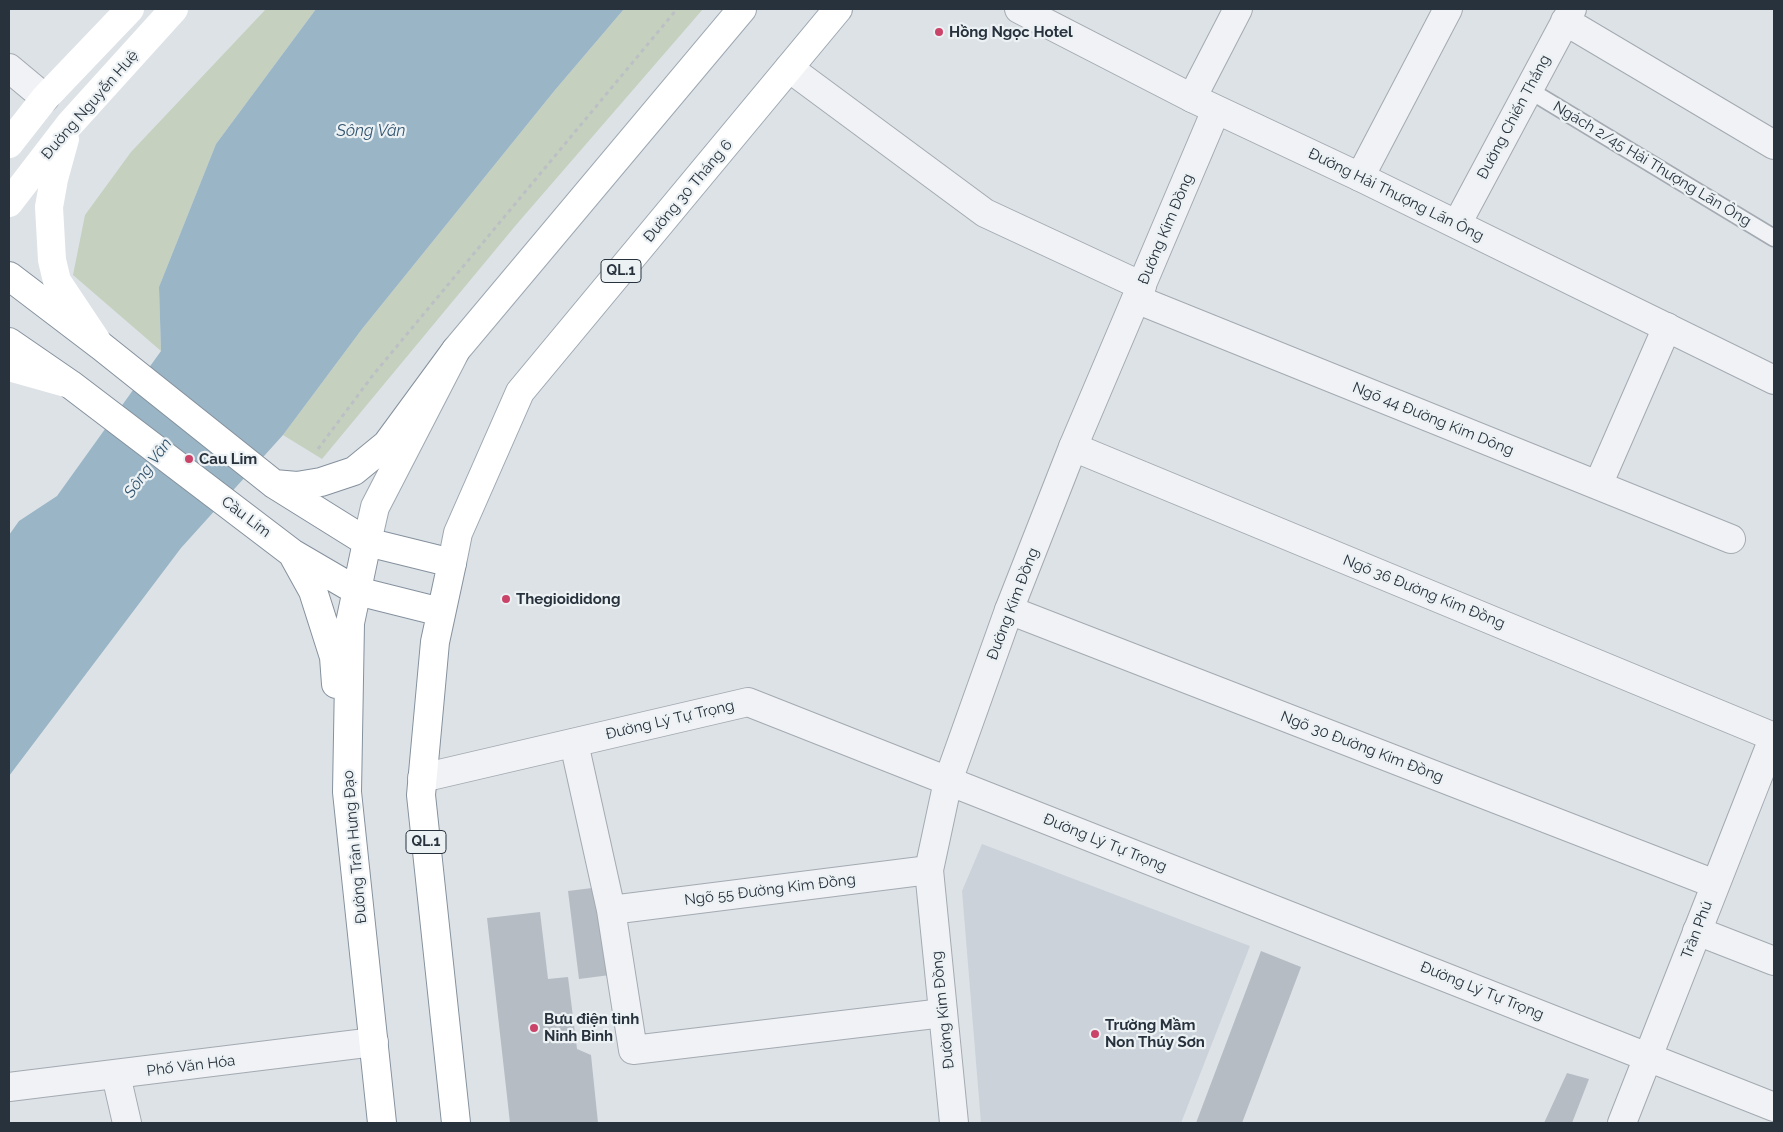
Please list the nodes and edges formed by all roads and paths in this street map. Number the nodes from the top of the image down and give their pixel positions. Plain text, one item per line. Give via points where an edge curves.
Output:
1 (130, 9) edge
2 (174, 9) edge
3 (677, 9) edge
4 (742, 9) edge
5 (838, 9) edge
6 (1019, 9) edge
7 (1238, 9) edge
8 (1448, 9) edge
9 (1569, 15) edge
10 (9, 68) edge
11 (790, 68) junction
12 (1529, 90) junction
13 (45, 98) junction
14 (1204, 104) junction
15 (69, 124) junction
16 (9, 144) edge
17 (1774, 145) edge
18 (1360, 176) junction
19 (9, 203) edge
20 (1457, 224) junction
21 (1774, 238) edge
22 (9, 276) edge
23 (1139, 292) junction
24 (1667, 328) junction
25 (9, 342) edge
26 (101, 346) junction
27 (456, 350) junction
28 (9, 367) edge
29 (1774, 380) edge
30 (70, 384) junction
31 (1073, 447) junction
32 (318, 449) dead end
33 (274, 484) junction
34 (1598, 485) junction
35 (1731, 538) dead end
36 (367, 542) junction
37 (292, 553) junction
38 (452, 563) junction
39 (356, 592) junction
40 (1009, 610) junction
41 (441, 612) junction
42 (1774, 736) edge
43 (574, 743) junction
44 (422, 778) junction
45 (948, 781) junction
46 (347, 792) junction
47 (929, 870) junction
48 (1715, 884) junction
49 (611, 910) junction
50 (1697, 931) junction
51 (1774, 961) edge
52 (943, 1013) junction
53 (374, 1042) junction
54 (1647, 1056) junction
55 (116, 1075) junction
56 (9, 1087) edge
57 (1774, 1107) edge
58 (127, 1123) edge
59 (382, 1123) edge
60 (456, 1123) edge
61 (954, 1123) edge
62 (1622, 1123) edge

1 - 13 main road
2 - 15 main road, Đuờng Nguyễn Huệ
3 - 32 path via 373,375
4 - 27 main road
5 - 11 main road, Đường 30 Tháng 6 / QL.1
6 - 14 street, Đường Hải Thượng Lãn Ông
7 - 14 street, Đường Kim Đồng
8 - 18 street
9 - 12 street, Đường Chiến Thắng
9 - 17 street
10 - 13 street
11 - 23 street, Ngõ 44 Đường Kim Dông via 985,214
11 - 38 main road, Đường 30 Tháng 6 / QL.1 via 520,392 458,533
12 - 20 street, Đường Chiến Thắng
12 - 21 lane, Ngách 2/45 Hải Thượng Lãn Ông
13 - 16 main road
14 - 18 street, Đường Hải Thượng Lãn Ông
14 - 23 street, Đường Kim Đồng
15 - 19 main road, Đuờng Nguyễn Huệ
15 - 26 main road via 49,207 52,260 56,281
18 - 20 street, Đường Hải Thượng Lãn Ông
20 - 24 street, Đường Hải Thượng Lãn Ông
22 - 26 main road
23 - 31 street, Đường Kim Đồng
23 - 34 street, Ngõ 44 Đường Kim Dông
24 - 29 street, Đường Hải Thượng Lãn Ông
24 - 34 street
25 - 30 main road, Cầu Lim
26 - 33 main road
27 - 33 main road via 387,444 354,471 297,486
27 - 36 main road via 375,507
28 - 30 main road
30 - 37 main road, Cầu Lim
31 - 40 street, Đường Kim Đồng
31 - 42 street, Ngõ 36 Đường Kim Đồng
33 - 36 main road
34 - 35 street, Ngõ 44 Đường Kim Dông
36 - 38 main road
36 - 39 main road, Đường Trân Hưng Đạo
37 - 39 main road, Cầu Lim
37 - 46 main road via 313,591 334,657
38 - 41 main road, QL.1
39 - 41 main road, Cầu Lim
39 - 46 main road, Đường Trân Hưng Đạo via 350,623
40 - 45 street, Đường Kim Đồng
40 - 48 street, Ngõ 30 Đường Kim Đồng
41 - 44 main road, QL.1 via 435,642
42 - 48 street, Trần Phú
43 - 44 street, Đường Lý Tự Trọng
43 - 45 street, Đường Lý Tự Trọng via 748,702
43 - 49 street
44 - 60 main road, QL.1 via 421,795
45 - 47 street, Đường Kim Đồng
45 - 54 street, Đường Lý Tự Trọng
46 - 53 main road, Đường Trân Hưng Đạo
47 - 49 street, Ngõ 55 Đường Kim Đồng
47 - 52 street, Đường Kim Đồng
48 - 50 street, Trần Phú
49 - 52 street via 633,1050
50 - 51 street
50 - 54 street, Trần Phú
52 - 61 street, Đường Kim Đồng
53 - 55 street, Phố Văn Hóa
53 - 59 main road, Đường Trân Hưng Đạo
54 - 57 street, Đường Lý Tự Trọng
54 - 62 street, Trần Phú
55 - 56 street, Phố Văn Hóa
55 - 58 street

